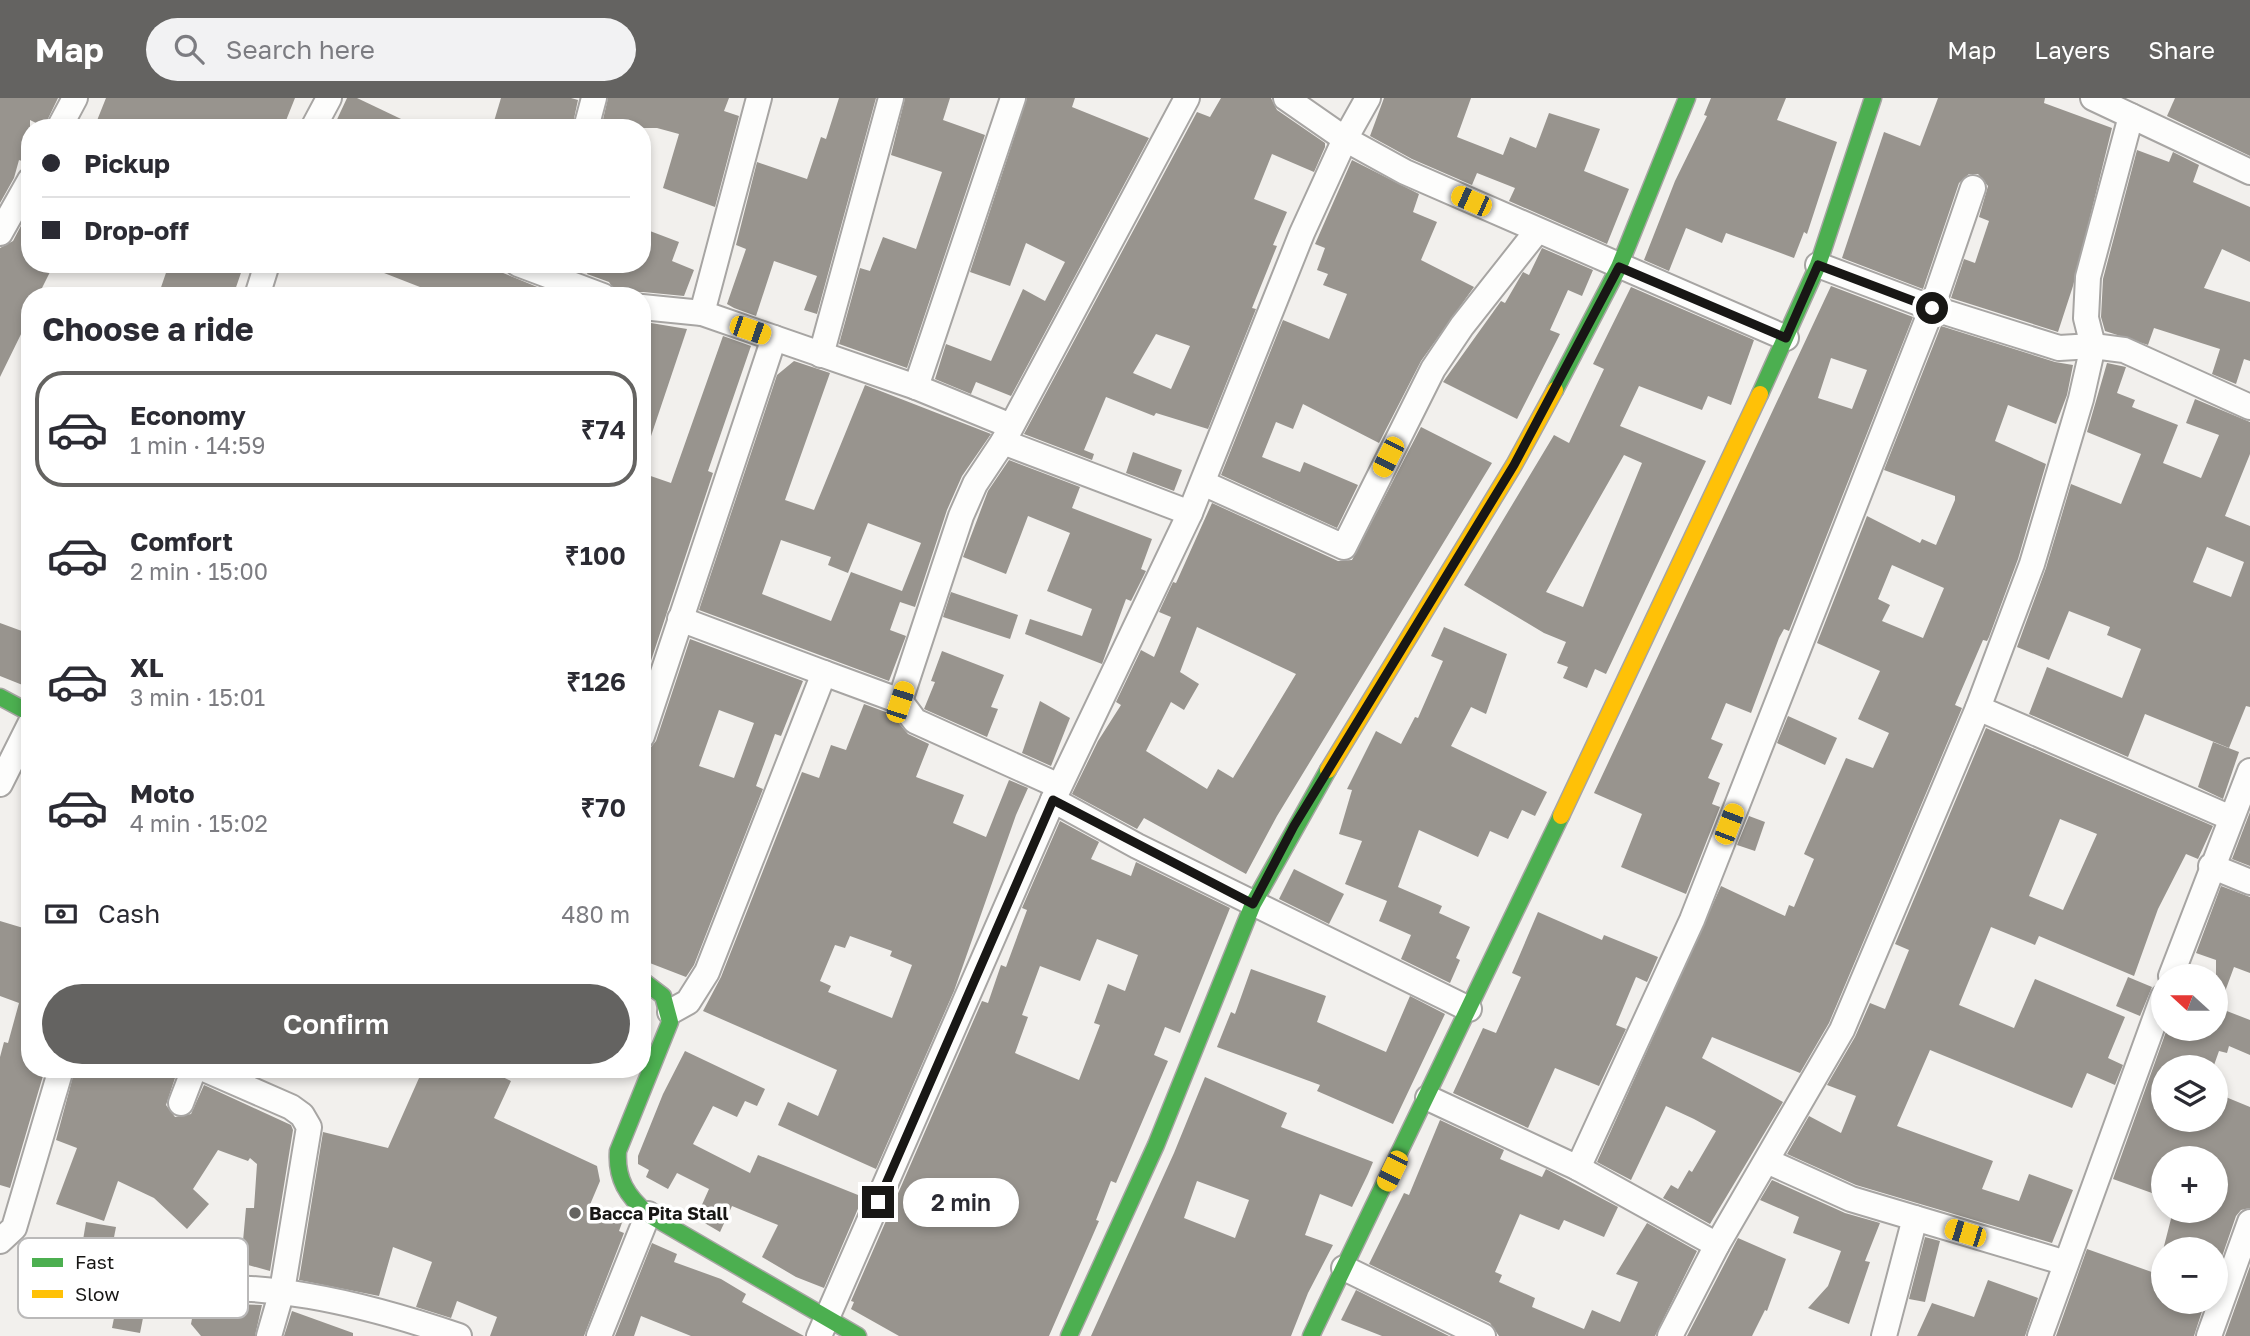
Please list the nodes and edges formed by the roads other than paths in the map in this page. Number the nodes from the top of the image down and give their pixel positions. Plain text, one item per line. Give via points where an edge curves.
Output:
1 (75, 98) edge
2 (329, 98) edge
3 (594, 98) edge
4 (759, 98) edge
5 (891, 98) edge
6 (1013, 98) edge
7 (1187, 98) edge
8 (1286, 98) edge
9 (1368, 98) edge
10 (1687, 98) edge
11 (1873, 98) edge
12 (2092, 98) edge
13 (2131, 116) junction
14 (64, 119) edge
15 (318, 119) edge
16 (588, 119) edge
17 (1345, 139) junction
18 (2250, 172) edge
19 (1973, 188) dead end
20 (21, 196) edge
21 (1537, 231) junction
22 (0, 233) edge
23 (1818, 265) junction
24 (1619, 267) junction
25 (557, 273) edge
26 (585, 287) edge
27 (651, 308) edge
28 (1932, 308) junction
29 (702, 313) junction
30 (774, 338) junction
31 (1786, 338) junction
32 (2093, 346) junction
33 (821, 355) junction
34 (916, 387) junction
35 (2250, 407) edge
36 (1007, 434) junction
37 (1203, 483) junction
38 (1191, 513) junction
39 (680, 619) junction
40 (824, 673) junction
41 (0, 697) edge
42 (900, 702) junction
43 (21, 708) edge
44 (651, 708) edge
45 (1978, 708) junction
46 (21, 742) edge
47 (2250, 771) edge
48 (0, 784) edge
49 (1056, 793) junction
50 (2231, 818) junction
51 (2211, 866) junction
52 (2250, 882) edge
53 (1253, 904) junction
54 (2175, 964) edge
55 (651, 986) edge
56 (1469, 1009) junction
57 (670, 1012) junction
58 (2151, 1030) edge
59 (651, 1070) edge
60 (58, 1078) edge
61 (191, 1078) edge
62 (225, 1078) edge
63 (648, 1078) edge
64 (1428, 1098) junction
65 (181, 1103) dead end
66 (1767, 1161) junction
67 (1578, 1168) junction
68 (648, 1214) junction
69 (1915, 1218) junction
70 (2250, 1222) edge
71 (0, 1241) edge
72 (1717, 1245) junction
73 (2066, 1263) junction
74 (1344, 1268) junction
75 (248, 1288) edge
76 (282, 1290) junction
77 (823, 1328) edge
78 (270, 1336) edge
79 (460, 1336) edge
80 (599, 1336) edge
81 (858, 1336) edge
82 (1069, 1336) edge
83 (1311, 1336) edge
84 (1483, 1336) edge
85 (1670, 1336) edge
86 (1884, 1336) edge
87 (2040, 1336) edge
88 (2209, 1336) edge

1 - 14 street
2 - 15 street
3 - 16 street
4 - 29 street
5 - 33 street
6 - 34 street
7 - 36 street
8 - 17 street
9 - 17 street
10 - 24 street
11 - 23 street
12 - 13 street
13 - 18 street
13 - 32 street via 2088,277 2087,318
17 - 21 street via 1405,172
17 - 37 street via 1302,233
19 - 28 street
20 - 22 street
21 - 24 street
21 - 37 street via 1433,369 1344,547
23 - 28 street
23 - 31 street
24 - 31 street
24 - 53 street via 1514,465 1294,826
25 - 26 street
27 - 29 street
28 - 32 street via 2059,348
28 - 67 street via 1692,920
29 - 30 street
30 - 33 street
30 - 39 street
31 - 56 street
32 - 35 street via 2123,350 2156,362
32 - 45 street via 2032,564
33 - 34 street
34 - 36 street
36 - 38 street
36 - 42 street via 961,516
37 - 38 street
38 - 49 street
39 - 40 street
39 - 44 street
40 - 42 street
40 - 57 street via 707,972 688,1002
41 - 43 street
42 - 49 street via 915,721
45 - 50 street
45 - 66 street via 1842,1030
46 - 48 street
47 - 50 street
49 - 53 street
49 - 77 street
50 - 51 street
51 - 52 street
51 - 54 street
53 - 56 street
53 - 82 street via 1156,1145
55 - 57 street via 661,993
56 - 64 street
57 - 59 street
58 - 73 street
60 - 71 street via 15,1228
61 - 65 street
62 - 76 street via 291,1107 309,1127
63 - 68 street via 616,1163 622,1187
64 - 67 street
64 - 74 street
66 - 69 street via 1851,1199
66 - 72 street
67 - 72 street
68 - 77 street
68 - 80 street
69 - 73 street
69 - 86 street
70 - 88 street
72 - 85 street
73 - 87 street
74 - 83 street
74 - 84 street
75 - 76 street
76 - 78 street
76 - 79 street
77 - 81 street

